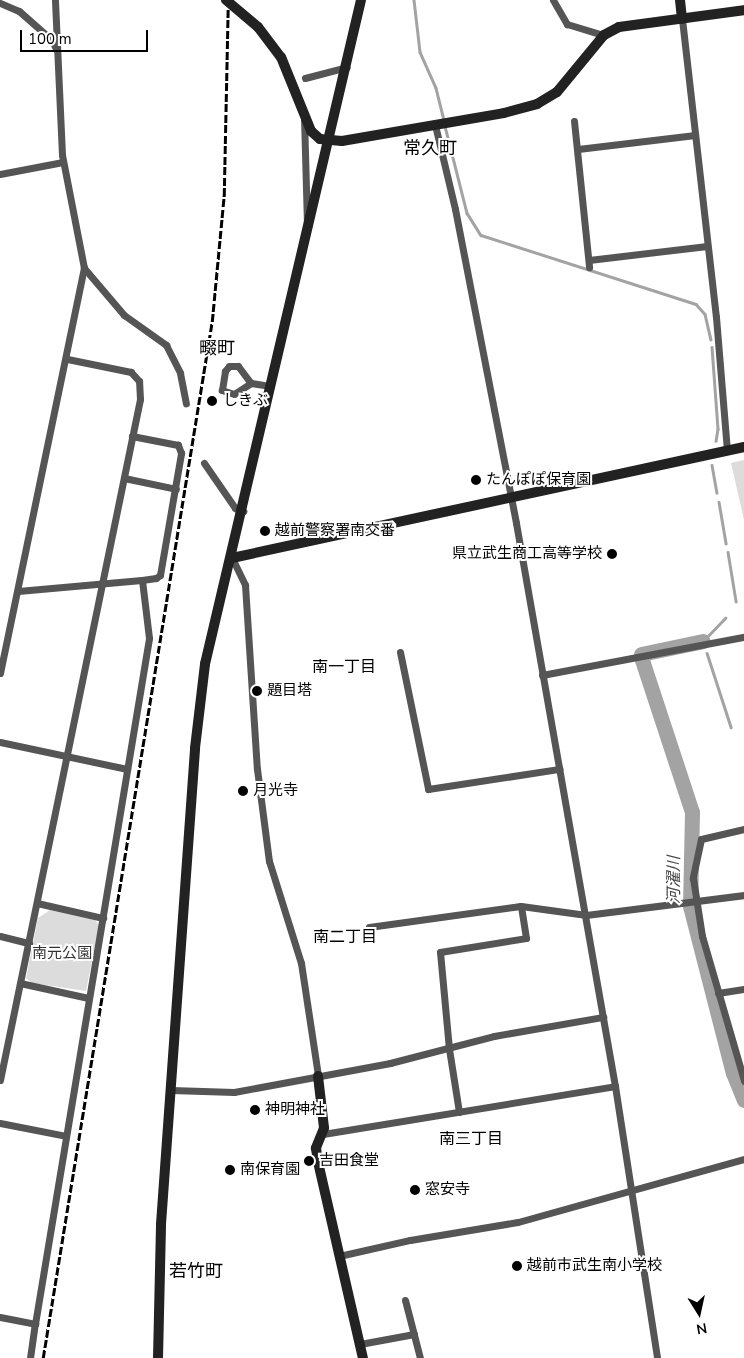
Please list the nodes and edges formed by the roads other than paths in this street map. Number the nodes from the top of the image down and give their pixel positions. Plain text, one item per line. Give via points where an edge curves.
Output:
1 (55, 0) edge
2 (226, 0) edge
3 (361, 0) edge
4 (554, 0) edge
5 (680, 0) edge
6 (0, 3) edge
7 (744, 10) edge
8 (682, 19) junction
9 (604, 35) junction
10 (58, 54) junction
11 (347, 67) junction
12 (305, 78) dead end
13 (304, 117) junction
14 (574, 121) dead end
15 (437, 124) junction
16 (695, 135) junction
17 (329, 142) junction
18 (578, 149) junction
19 (63, 162) junction
20 (0, 174) edge
21 (308, 232) junction
22 (708, 246) junction
23 (84, 268) junction
24 (67, 359) junction
25 (251, 383) junction
26 (271, 386) junction
27 (186, 403) dead end
28 (132, 436) junction
29 (744, 447) edge
30 (726, 450) junction
31 (204, 463) dead end
32 (124, 478) junction
33 (176, 489) junction
34 (510, 496) junction
35 (243, 511) junction
36 (232, 558) junction
37 (142, 580) junction
38 (102, 583) junction
39 (18, 591) junction
40 (744, 637) edge
41 (2, 651) edge
42 (400, 652) dead end
43 (0, 673) edge
44 (542, 675) junction
45 (0, 742) edge
46 (67, 756) junction
47 (127, 769) junction
48 (559, 769) junction
49 (744, 828) edge
50 (744, 895) edge
51 (695, 901) junction
52 (37, 903) junction
53 (521, 906) junction
54 (586, 916) junction
55 (103, 918) junction
56 (369, 927) dead end
57 (0, 936) edge
58 (28, 943) junction
59 (20, 983) junction
60 (744, 989) edge
61 (718, 993) junction
62 (88, 998) junction
63 (603, 1017) junction
64 (449, 1049) junction
65 (318, 1076) junction
66 (0, 1080) edge
67 (744, 1081) edge
68 (615, 1086) junction
69 (171, 1090) junction
70 (459, 1112) junction
71 (0, 1123) edge
72 (323, 1134) junction
73 (66, 1136) junction
74 (744, 1159) edge
75 (633, 1190) junction
76 (339, 1256) junction
77 (405, 1300) dead end
78 (0, 1317) edge
79 (35, 1324) junction
80 (414, 1334) junction
81 (360, 1344) junction
82 (30, 1358) edge
83 (158, 1358) edge
84 (363, 1358) edge
85 (420, 1358) edge
86 (657, 1358) edge

1 - 10 street
2 - 13 street, bridge via 258,27 282,57
3 - 11 street
4 - 9 street via 567,24
5 - 8 street
6 - 10 street via 11,5 42,30 52,40
7 - 8 street
8 - 9 street via 619,27
8 - 16 street
9 - 15 street via 558,92 537,104
10 - 19 street
11 - 12 street
11 - 17 street
13 - 17 street via 314,135
13 - 21 street
14 - 18 street
15 - 17 street
15 - 34 street
16 - 18 street
16 - 22 street
17 - 21 street
18 - 22 street via 589,263
19 - 20 street
19 - 23 street
21 - 26 street
22 - 30 street
23 - 24 street
23 - 27 street via 124,315 166,345 180,373
24 - 28 street via 136,375 140,399
24 - 39 street
25 - 25 street via 234,394 222,390 229,366 238,366
25 - 26 street
26 - 35 street
28 - 32 street
28 - 33 street via 178,445 181,453
29 - 30 street
30 - 34 street
31 - 35 street via 235,508
32 - 33 street
32 - 38 street
33 - 37 street via 160,575
34 - 36 street
34 - 44 street
35 - 36 street
36 - 65 street via 245,585 257,769 270,861 299,954
36 - 69 street via 205,664
37 - 38 street
37 - 47 street via 149,638
38 - 39 street
38 - 46 street
39 - 41 street
40 - 44 street
41 - 43 street
42 - 48 street via 428,789
44 - 48 street
45 - 46 street
46 - 47 street
46 - 52 street
47 - 55 street
48 - 54 street
49 - 51 street via 701,838 693,878
50 - 51 street
51 - 54 street
51 - 61 street
52 - 55 street
52 - 58 street
53 - 54 street
53 - 56 street
53 - 64 street via 526,938 440,952
54 - 63 street
55 - 62 street
57 - 58 street
58 - 59 street
59 - 62 street
59 - 66 street
60 - 61 street
61 - 67 street
62 - 73 street
63 - 64 street via 512,1032
63 - 68 street
64 - 65 street
64 - 70 street
65 - 69 street via 226,1093
65 - 72 street
68 - 70 street
68 - 75 street
69 - 83 street via 159,1269
70 - 72 street
71 - 73 street
72 - 76 street via 317,1156
73 - 79 street
74 - 75 street
75 - 76 street via 502,1226 410,1240
75 - 86 street
76 - 81 street
77 - 80 street
78 - 79 street
79 - 82 street
80 - 81 street
80 - 85 street
81 - 84 street

